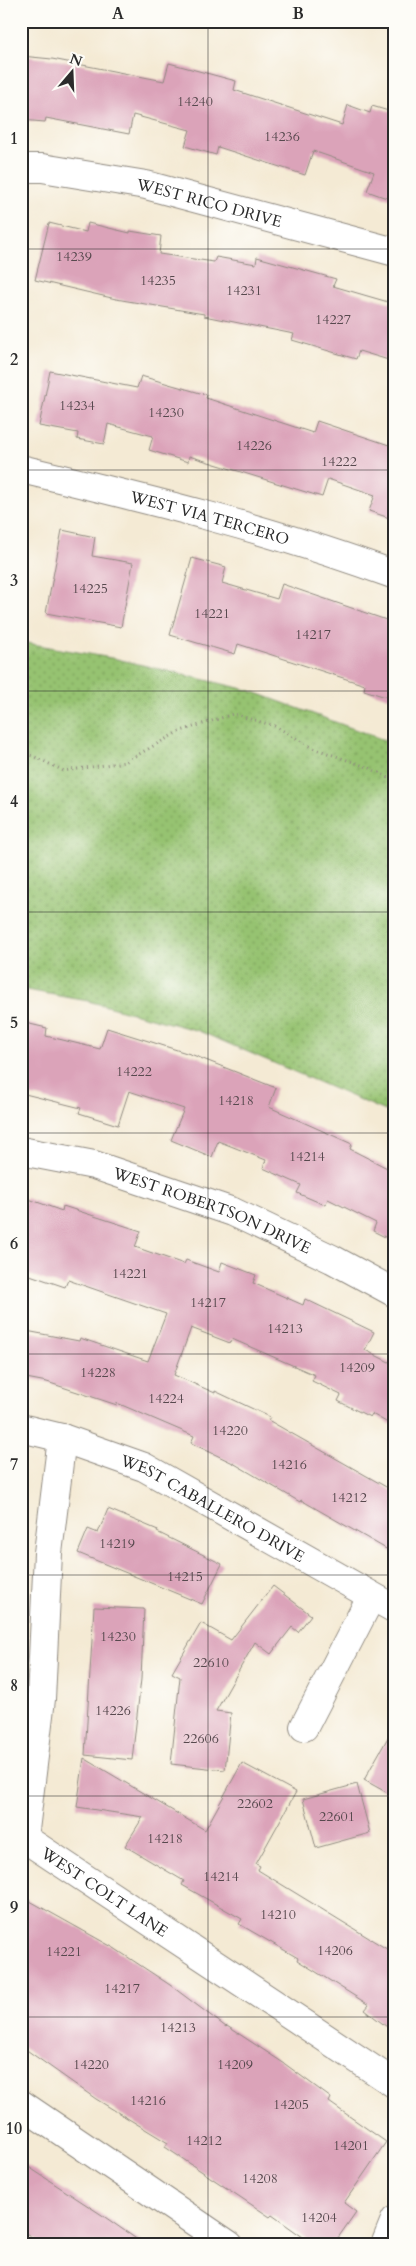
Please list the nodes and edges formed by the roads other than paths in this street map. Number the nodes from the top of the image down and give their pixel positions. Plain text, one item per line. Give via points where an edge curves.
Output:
1 (21, 168) edge
2 (395, 252) edge
3 (21, 468) edge
4 (395, 575) edge
5 (21, 1151) edge
6 (395, 1293) edge
7 (21, 1428) edge
8 (62, 1438) junction
9 (383, 1603) edge
10 (304, 1727) dead end
11 (395, 2084) edge
12 (21, 2104) edge
13 (395, 2220) edge
14 (229, 2245) edge
15 (385, 2245) edge

1 - 2 street, WEST RICO DRIVE via 42,168 146,185
3 - 4 street, WEST VIA TERCERO via 139,497 343,556
5 - 6 street, WEST ROBERTSON DRIVE via 94,1165 233,1212
7 - 8 street, WEST CABALLERO DRIVE
8 - 9 street, WEST CABALLERO DRIVE via 144,1467
8 - 11 street, WEST COLT LANE via 48,1553 41,1699 24,1838
9 - 10 street
12 - 14 street
13 - 15 street

